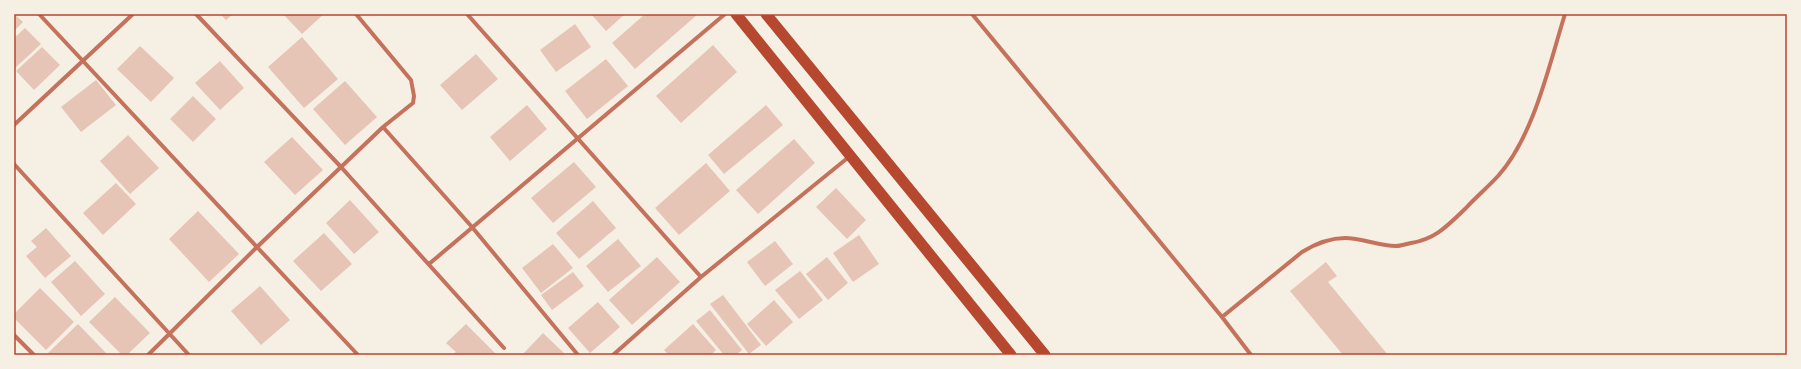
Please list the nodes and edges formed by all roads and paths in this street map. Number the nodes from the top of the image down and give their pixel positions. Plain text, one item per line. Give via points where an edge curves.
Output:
1 (39, 14) edge
2 (133, 14) edge
3 (196, 14) edge
4 (356, 14) edge
5 (467, 14) edge
6 (725, 14) edge
7 (736, 14) edge
8 (766, 14) edge
9 (972, 14) edge
10 (1565, 14) edge
11 (82, 61) junction
12 (14, 125) edge
13 (383, 127) junction
14 (578, 139) junction
15 (851, 155) junction
16 (14, 164) edge
17 (341, 167) junction
18 (472, 227) junction
19 (257, 247) junction
20 (428, 264) junction
21 (701, 277) junction
22 (1222, 317) junction
23 (169, 333) junction
24 (14, 335) edge
25 (504, 348) dead end
26 (34, 355) edge
27 (148, 355) edge
28 (189, 355) edge
29 (358, 355) edge
30 (578, 355) edge
31 (613, 355) edge
32 (1011, 355) edge
33 (1045, 355) edge
34 (1252, 355) edge

1 - 11 street
2 - 11 street
3 - 17 street
4 - 13 street via 411,80 414,89 413,103
5 - 14 street
6 - 14 street
7 - 15 highway
8 - 33 highway
9 - 22 street
10 - 22 street via 1534,110 1514,154 1499,176 1448,226 1434,237 1396,246 1345,238 1315,244
11 - 12 street
11 - 19 street
13 - 17 street
13 - 18 street
14 - 18 street
14 - 21 street
15 - 21 street
15 - 32 highway
16 - 23 street
17 - 19 street
17 - 20 street
18 - 20 street
18 - 30 street
19 - 23 street
19 - 29 street
20 - 25 street
21 - 31 street
22 - 34 street
23 - 27 street
23 - 28 street
24 - 26 street

